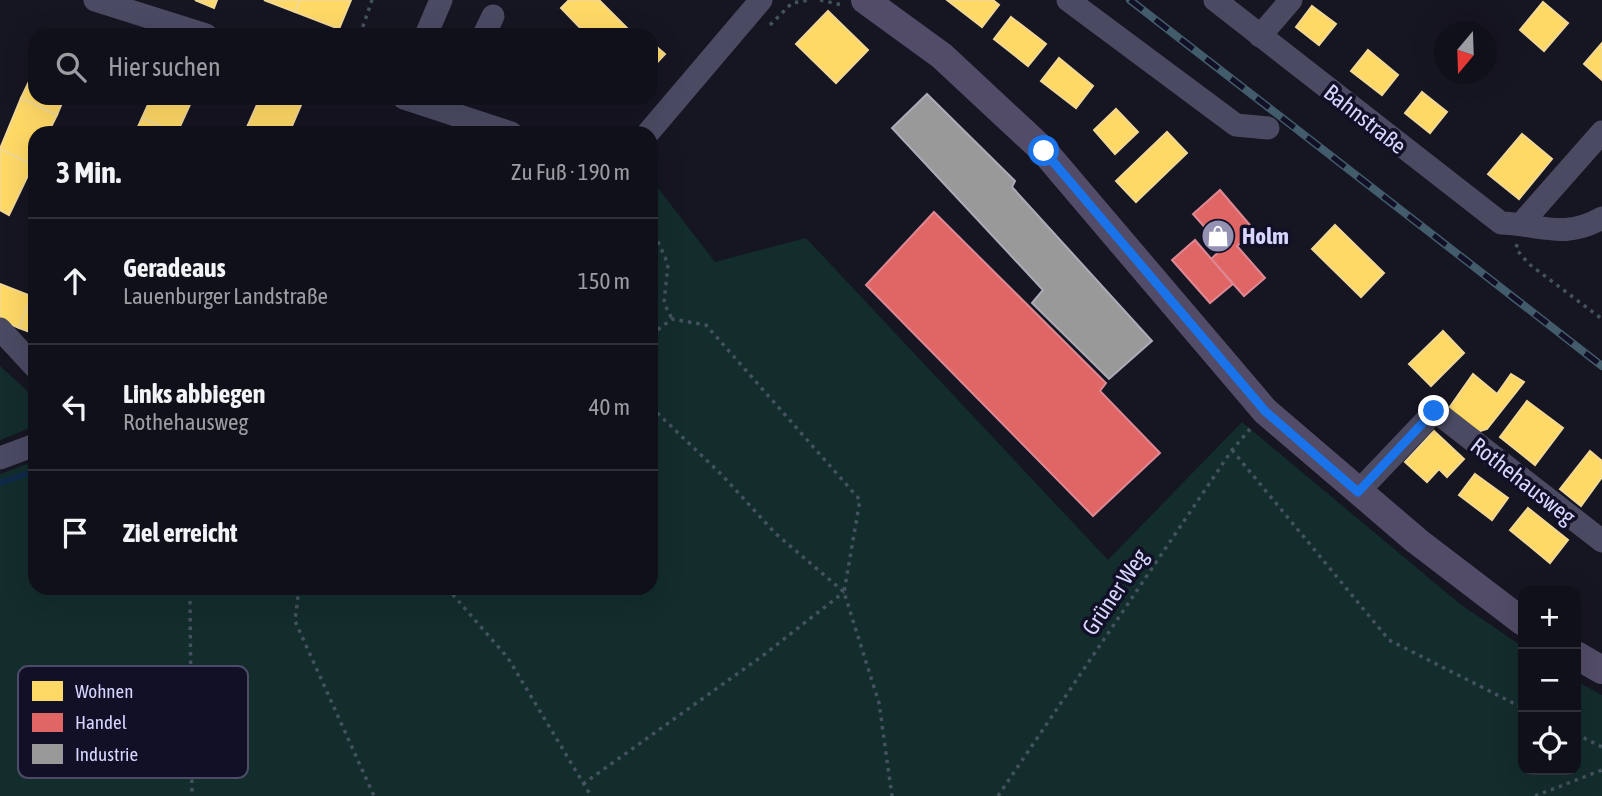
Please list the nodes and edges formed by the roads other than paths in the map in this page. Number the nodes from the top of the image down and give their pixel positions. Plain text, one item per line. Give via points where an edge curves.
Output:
1 (94, 0) edge
2 (441, 0) edge
3 (761, 0) edge
4 (865, 0) edge
5 (1068, 0) edge
6 (1215, 0) edge
7 (1291, 0) edge
8 (184, 28) edge
9 (429, 28) edge
10 (1260, 36) junction
11 (453, 106) edge
12 (496, 126) edge
13 (654, 126) edge
14 (1268, 128) dead end
15 (1602, 132) edge
16 (1602, 218) edge
17 (1521, 223) junction
18 (0, 328) edge
19 (28, 359) edge
20 (28, 448) edge
21 (0, 458) edge
22 (1358, 492) junction
23 (1602, 541) edge
24 (1518, 618) edge
25 (1581, 657) edge
26 (1602, 670) edge

1 - 8 street
2 - 9 street
3 - 13 street
4 - 22 main road via 942,56 1044,151 1265,411
5 - 14 street via 1236,125
6 - 10 street, Bahnstraße
7 - 10 street
10 - 17 street, Bahnstraße via 1500,223
11 - 12 street
15 - 17 street
16 - 17 street, Bahnstraße via 1574,230 1545,231
18 - 19 street
20 - 21 street
22 - 23 street, Rothehausweg via 1434,411
22 - 24 main road
25 - 26 main road

